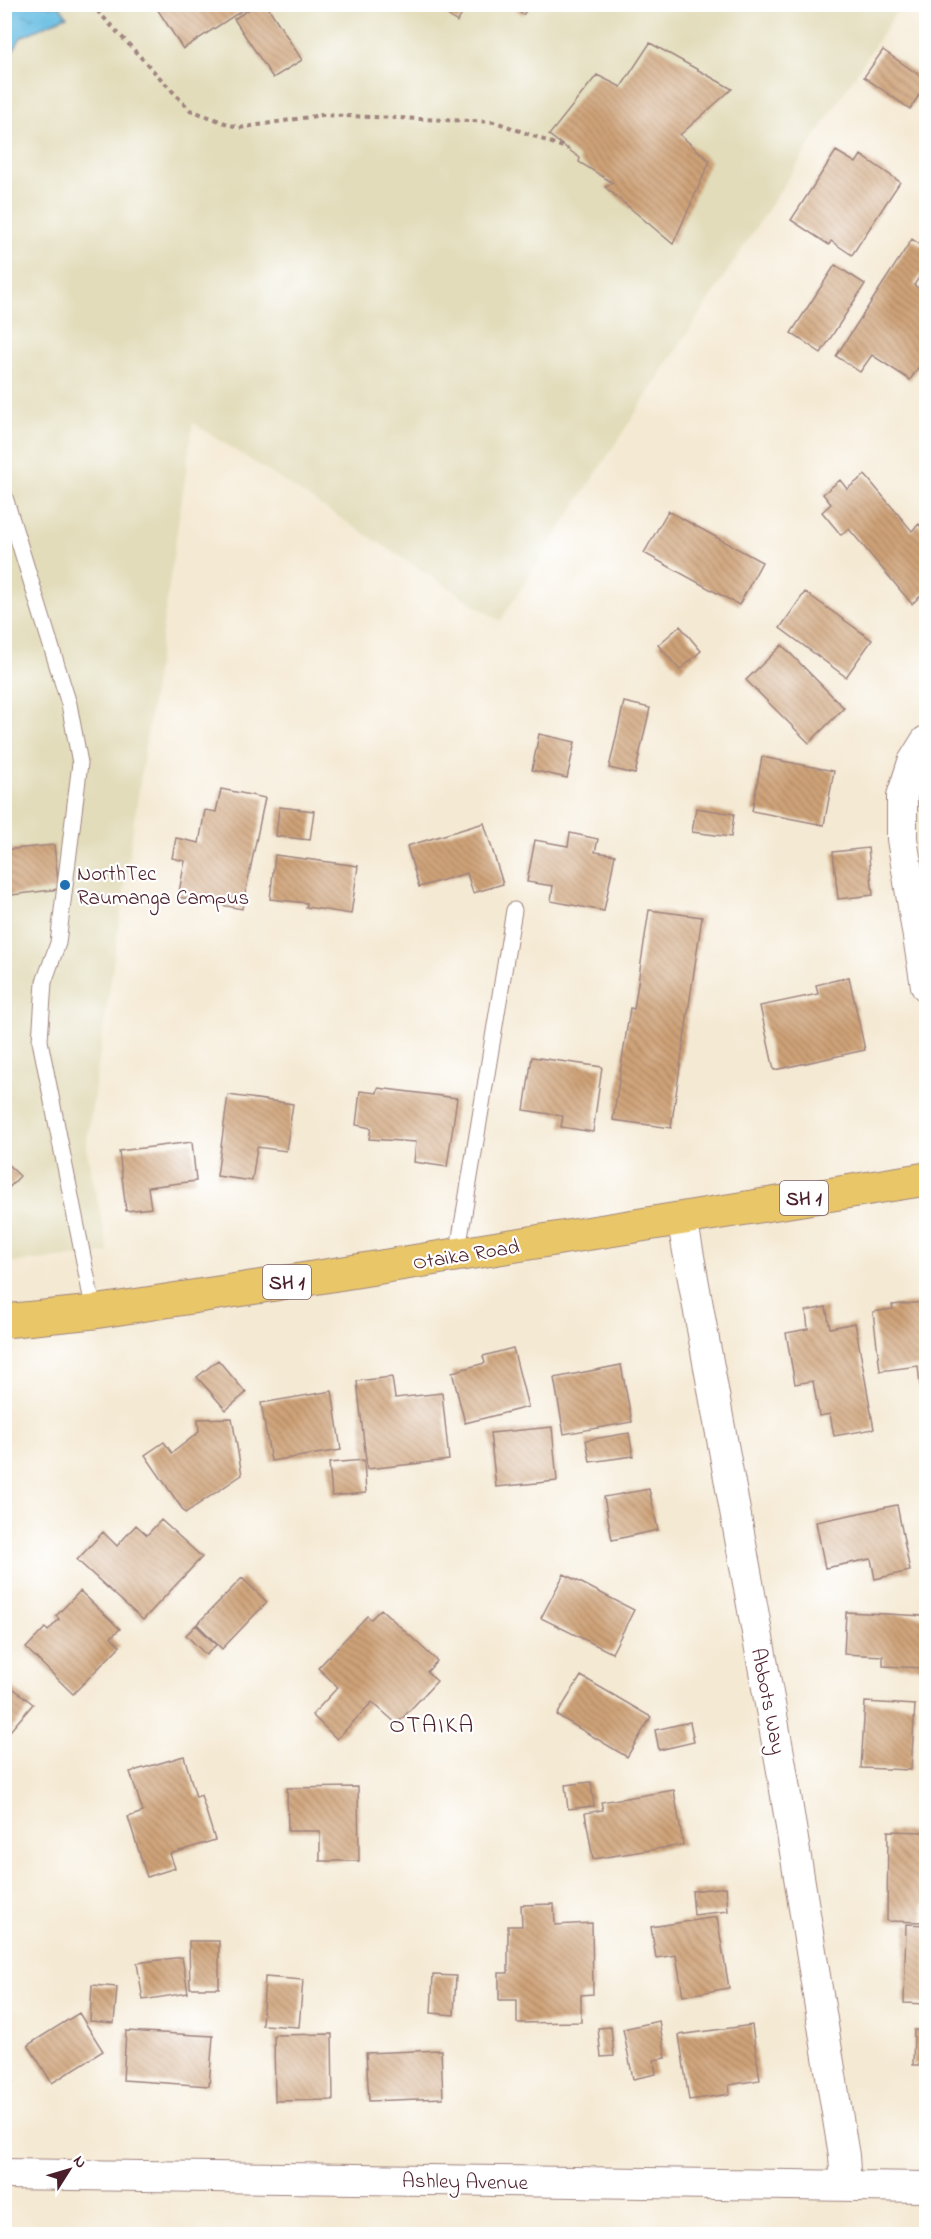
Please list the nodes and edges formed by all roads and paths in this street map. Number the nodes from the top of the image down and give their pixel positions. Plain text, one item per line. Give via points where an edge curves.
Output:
1 (91, 4) edge
2 (568, 149) dead end
3 (4, 494) edge
4 (927, 741) edge
5 (514, 909) dead end
6 (927, 986) edge
7 (927, 1179) edge
8 (682, 1218) junction
9 (457, 1256) junction
10 (94, 1312) junction
11 (4, 1321) edge
12 (4, 2174) edge
13 (846, 2186) junction
14 (927, 2187) edge

1 - 2 path via 190,110 239,128 322,115 496,122
3 - 10 lane via 69,704 80,763 58,943 44,982 40,1041
4 - 6 street via 913,762 902,796 902,839
5 - 9 lane
7 - 8 highway, Otaika Road / SH 1
8 - 9 highway, Otaika Road / SH 1
8 - 13 street, Abbots Way via 781,1765
9 - 10 highway, Otaika Road / SH 1
10 - 11 highway, Otaika Road / SH 1
12 - 13 street, Ashley Avenue
13 - 14 street, Ashley Avenue

